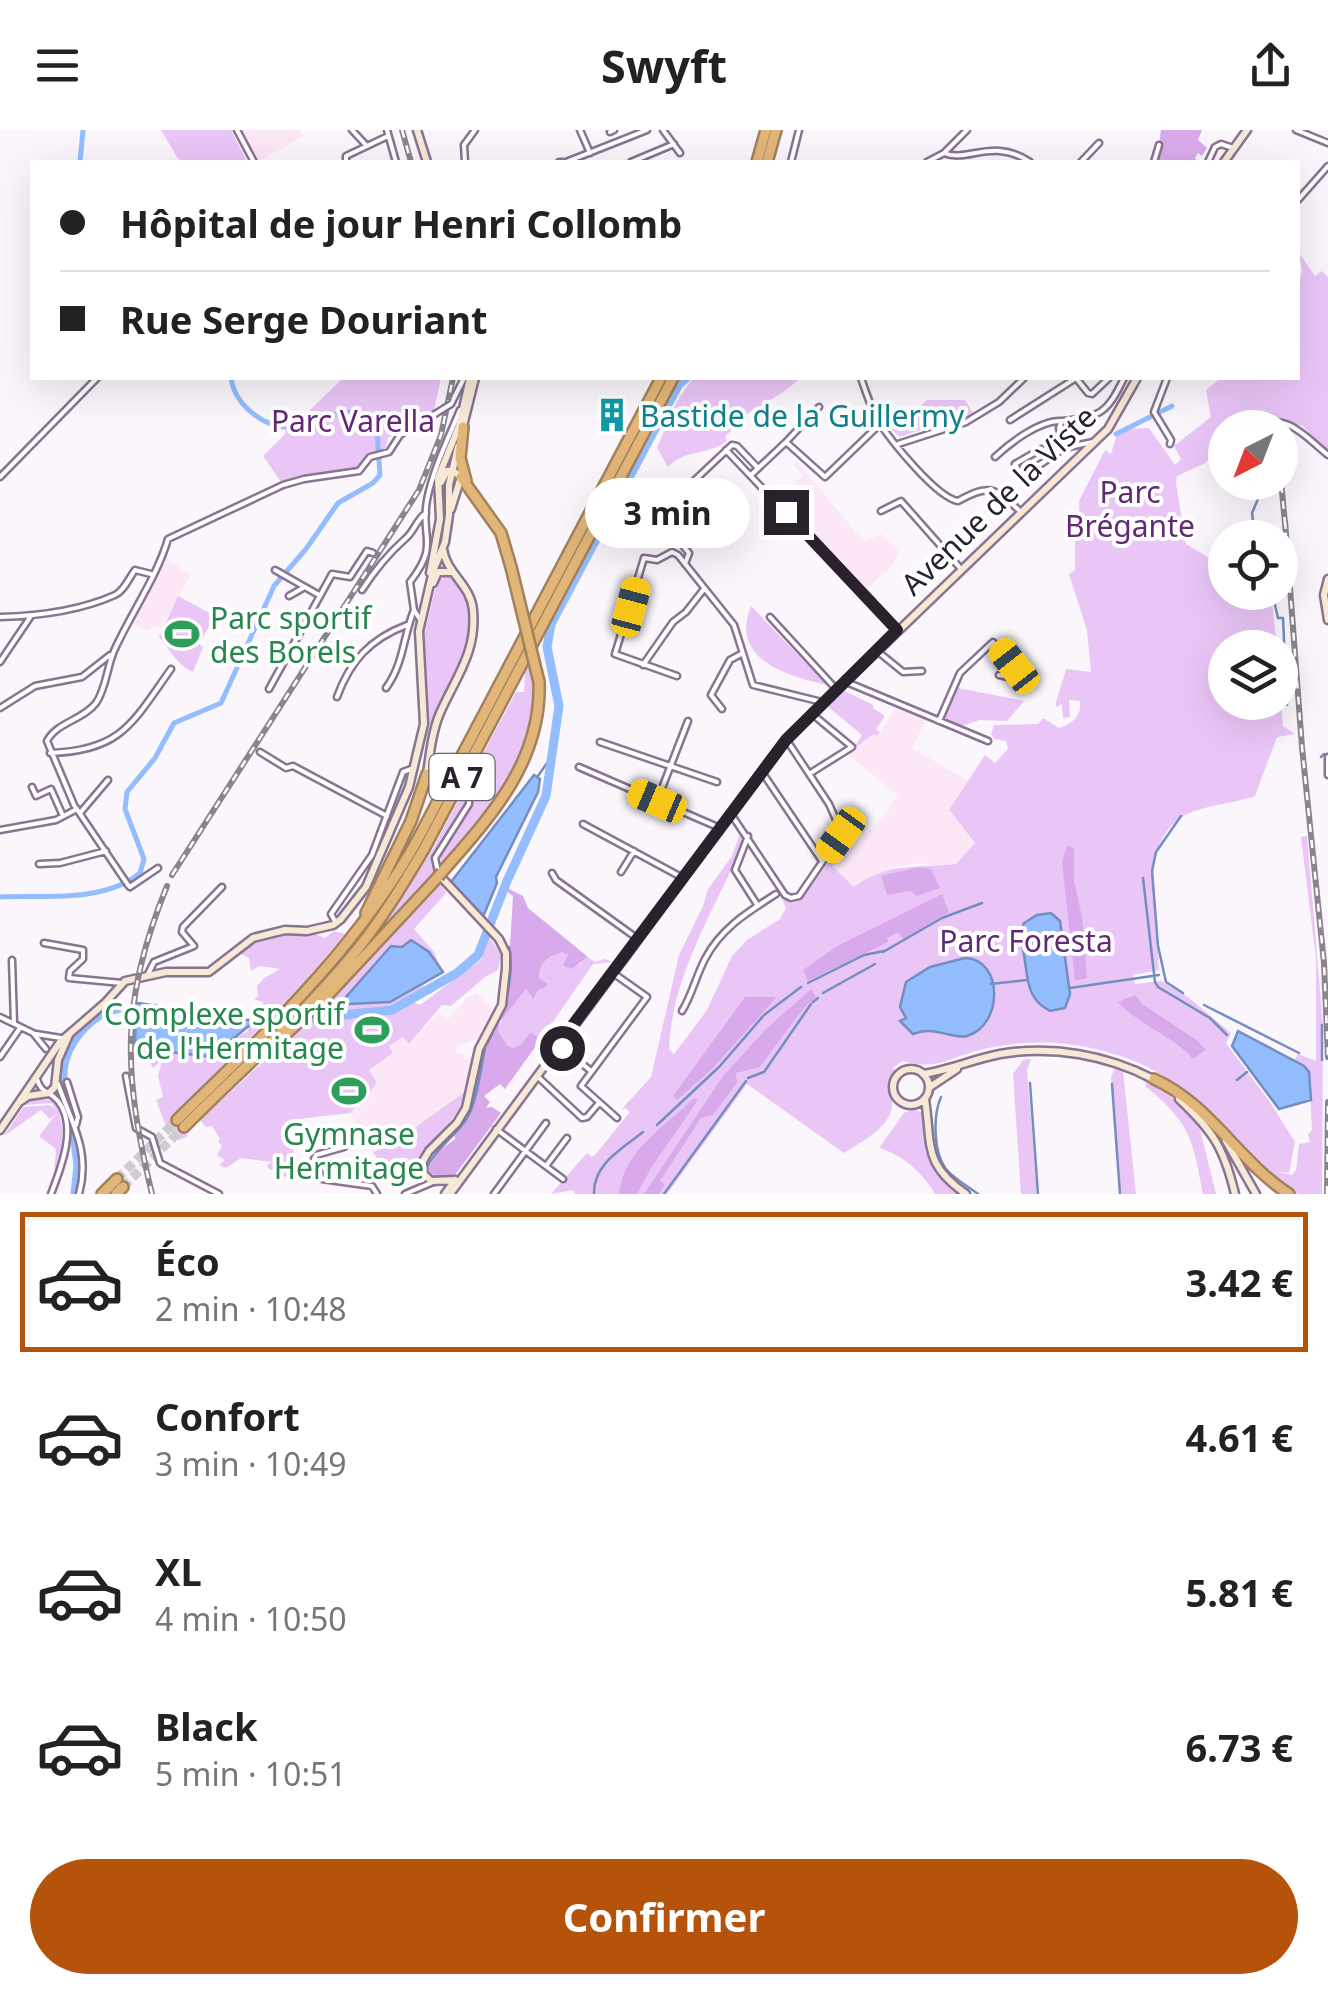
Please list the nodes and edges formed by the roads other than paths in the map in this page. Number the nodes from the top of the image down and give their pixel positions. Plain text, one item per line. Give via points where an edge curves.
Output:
1 (236, 130) edge
2 (352, 130) edge
3 (416, 130) edge
4 (475, 130) edge
5 (581, 130) edge
6 (647, 130) edge
7 (662, 130) edge
8 (766, 130) edge
9 (776, 130) edge
10 (799, 130) edge
11 (968, 130) edge
12 (1246, 130) edge
13 (1296, 130) edge
14 (387, 133) edge
15 (1099, 143) dead end
16 (674, 144) junction
17 (1328, 144) edge
18 (1159, 145) dead end
19 (366, 146) junction
20 (1233, 148) junction
21 (680, 152) dead end
22 (590, 153) junction
23 (944, 153) junction
24 (251, 160) edge
25 (346, 160) edge
26 (395, 160) edge
27 (426, 160) edge
28 (465, 160) edge
29 (569, 160) edge
30 (635, 160) edge
31 (758, 160) edge
32 (768, 160) edge
33 (791, 160) edge
34 (930, 160) edge
35 (1027, 160) edge
36 (1083, 160) edge
37 (1155, 160) edge
38 (1209, 160) edge
39 (1225, 160) edge
40 (1328, 166) edge
41 (1300, 198) edge
42 (95, 380) edge
43 (468, 380) edge
44 (469, 380) edge
45 (469, 380) edge
46 (660, 380) edge
47 (672, 380) edge
48 (862, 380) edge
49 (1022, 380) edge
50 (1073, 380) edge
51 (1078, 380) edge
52 (1107, 380) edge
53 (1123, 380) edge
54 (1136, 380) edge
55 (1165, 380) edge
56 (466, 397) junction
57 (819, 408) dead end
58 (1010, 420) dead end
59 (1062, 421) junction
60 (880, 424) junction
61 (463, 427) junction
62 (1298, 430) edge
63 (786, 442) junction
64 (1093, 442) junction
65 (898, 444) junction
66 (1170, 444) dead end
67 (1064, 448) junction
68 (726, 450) junction
69 (1328, 456) edge
70 (995, 458) dead end
71 (1050, 458) junction
72 (0, 464) edge
73 (758, 468) junction
74 (6, 471) junction
75 (456, 474) junction
76 (750, 475) junction
77 (0, 477) edge
78 (468, 488) junction
79 (881, 511) dead end
80 (1020, 512) junction
81 (426, 513) junction
82 (440, 519) junction
83 (439, 546) junction
84 (373, 552) dead end
85 (438, 558) junction
86 (685, 564) junction
87 (961, 569) junction
88 (454, 572) junction
89 (151, 574) junction
90 (280, 574) dead end
91 (1328, 580) edge
92 (429, 584) junction
93 (302, 588) junction
94 (704, 588) junction
95 (362, 590) dead end
96 (1328, 594) edge
97 (320, 595) junction
98 (289, 596) dead end
99 (1324, 602) junction
100 (424, 603) junction
101 (414, 610) junction
102 (31, 616) junction
103 (0, 617) edge
104 (770, 617) dead end
105 (1328, 620) edge
106 (421, 621) junction
107 (406, 625) junction
108 (897, 630) junction
109 (876, 650) junction
110 (113, 652) junction
111 (742, 653) junction
112 (0, 662) edge
113 (643, 664) junction
114 (171, 670) dead end
115 (922, 671) dead end
116 (999, 674) dead end
117 (677, 676) dead end
118 (844, 681) junction
119 (386, 688) dead end
120 (269, 689) dead end
121 (836, 689) junction
122 (337, 698) dead end
123 (822, 702) junction
124 (0, 708) edge
125 (722, 709) dead end
126 (811, 713) junction
127 (939, 720) junction
128 (688, 721) dead end
129 (786, 740) junction
130 (988, 741) dead end
131 (600, 742) dead end
132 (50, 752) junction
133 (260, 752) dead end
134 (1328, 757) edge
135 (579, 767) dead end
136 (672, 767) junction
137 (414, 768) junction
138 (762, 772) junction
139 (427, 774) junction
140 (809, 774) junction
141 (1328, 775) edge
142 (108, 780) dead end
143 (440, 781) dead end
144 (717, 782) dead end
145 (32, 787) dead end
146 (463, 792) dead end
147 (657, 801) junction
148 (78, 811) junction
149 (731, 814) junction
150 (63, 816) junction
151 (387, 816) junction
152 (583, 824) dead end
153 (720, 828) junction
154 (0, 830) edge
155 (748, 836) junction
156 (106, 851) junction
157 (634, 851) junction
158 (822, 862) junction
159 (39, 864) dead end
160 (158, 868) dead end
161 (375, 868) junction
162 (359, 871) junction
163 (621, 872) dead end
164 (552, 873) dead end
165 (440, 875) junction
166 (683, 878) junction
167 (222, 887) dead end
168 (366, 887) junction
169 (776, 894) dead end
170 (758, 906) junction
171 (330, 914) junction
172 (336, 923) junction
173 (321, 926) dead end
174 (354, 936) junction
175 (638, 940) junction
176 (44, 943) dead end
177 (12, 960) dead end
178 (613, 972) junction
179 (148, 974) junction
180 (122, 983) junction
181 (682, 1011) dead end
182 (0, 1017) edge
183 (14, 1023) junction
184 (21, 1026) junction
185 (33, 1034) junction
186 (61, 1039) junction
187 (558, 1045) junction
188 (46, 1049) junction
189 (0, 1057) edge
190 (968, 1063) junction
191 (44, 1064) junction
192 (591, 1072) junction
193 (37, 1074) junction
194 (923, 1074) junction
195 (126, 1076) dead end
196 (536, 1076) junction
197 (1154, 1079) junction
198 (56, 1080) junction
199 (67, 1082) dead end
200 (227, 1084) junction
201 (929, 1088) junction
202 (46, 1094) junction
203 (1177, 1096) junction
204 (925, 1099) junction
205 (20, 1102) junction
206 (599, 1102) junction
207 (914, 1105) junction
208 (927, 1112) junction
209 (617, 1118) dead end
210 (546, 1124) dead end
211 (77, 1127) junction
212 (496, 1129) junction
213 (0, 1130) edge
214 (66, 1131) junction
215 (316, 1136) dead end
216 (567, 1138) dead end
217 (526, 1151) junction
218 (546, 1166) junction
219 (465, 1174) junction
220 (562, 1178) dead end
221 (455, 1180) junction
222 (433, 1182) junction
223 (118, 1187) tunnel mouth
224 (449, 1192) edge
225 (965, 1193) edge
226 (51, 1194) edge
227 (79, 1194) edge
228 (102, 1194) edge
229 (219, 1194) edge
230 (378, 1194) edge
231 (405, 1194) edge
232 (494, 1194) edge
233 (1236, 1194) edge
234 (1256, 1194) edge
235 (1288, 1194) edge

1 - 24 street
2 - 19 street
3 - 27 street
4 - 28 street via 464,144
5 - 22 street
6 - 22 street
7 - 16 street
8 - 31 highway
9 - 32 highway
10 - 33 street
11 - 23 street
12 - 20 street
13 - 17 street
14 - 19 street
14 - 26 street
15 - 36 street
16 - 21 street
16 - 30 street
18 - 37 street
19 - 25 street
20 - 38 street via 1221,144
20 - 39 street
22 - 29 street
23 - 34 street
23 - 35 street via 989,150
40 - 41 street
42 - 74 street
43 - 89 street, bridge via 451,404 358,471 283,485 174,533
44 - 56 street
45 - 61 street
46 - 174 highway, A 7 via 415,845
47 - 200 highway, A 7 via 398,892 322,990
48 - 60 street
49 - 65 street via 966,422
50 - 58 street
51 - 52 street via 1092,394
53 - 59 street via 1100,414
54 - 64 street, Avenue de la Viste
55 - 66 street via 1154,412
56 - 81 street
56 - 82 street via 438,478
57 - 63 street
59 - 67 street
59 - 70 street via 1052,420
60 - 63 street via 825,478
60 - 65 street
61 - 75 street
61 - 78 highway via 460,458
62 - 69 street
63 - 73 street
64 - 67 street
64 - 80 street, Avenue de la Viste
65 - 80 street via 950,500 990,489
67 - 71 street
68 - 73 street via 734,444
68 - 76 street
68 - 86 street via 660,514 688,551
71 - 71 street via 1021,476 1015,464 1041,449
72 - 74 street
73 - 76 street
74 - 77 street
75 - 78 highway
75 - 82 street via 443,476
75 - 83 street
76 - 108 street
78 - 165 highway, bridge via 501,533 539,682 537,726 493,812
79 - 87 street via 901,501
80 - 87 street, Avenue de la Viste
81 - 95 street via 381,558
81 - 101 street via 428,553 410,582
82 - 83 street
83 - 85 street
83 - 88 street
83 - 92 street
84 - 97 street via 350,577 332,574
85 - 88 street
85 - 92 street
86 - 94 street
86 - 113 street via 676,553 644,558 615,654
87 - 108 street, Avenue de la Viste
88 - 100 street via 438,572
88 - 139 street via 472,598 472,644 435,726
89 - 102 street via 134,570 118,593
89 - 110 street
90 - 93 street
91 - 99 street
92 - 100 street
93 - 97 street
93 - 98 street
94 - 111 street via 734,625
94 - 113 street
96 - 99 street
97 - 120 street
99 - 105 street
100 - 106 street
101 - 106 street
101 - 107 street
102 - 103 street
102 - 112 street
104 - 121 street
106 - 137 street via 424,724
107 - 119 street via 404,651
107 - 122 street via 365,648
108 - 109 street, Avenue de la Viste
109 - 115 street via 903,672
109 - 118 street, Avenue de la Viste
110 - 124 street via 82,676 36,686
110 - 132 street via 95,704 54,731
111 - 123 street via 752,686
111 - 125 street via 730,660 711,695
113 - 117 street
114 - 132 street via 140,716 118,735 70,753
116 - 127 street via 1018,673 993,642 960,673
118 - 121 street, Avenue de la Viste
118 - 127 street
121 - 123 street, Avenue de la Viste
123 - 126 street, Avenue de la Viste
126 - 129 street, Avenue de la Viste
126 - 140 street via 852,747
127 - 130 street
128 - 136 street
129 - 138 street, Avenue de la Viste
129 - 140 street
131 - 136 street
132 - 148 street
133 - 151 street
134 - 141 street
135 - 147 street
136 - 144 street
136 - 147 street
137 - 151 street via 403,772
137 - 161 street
138 - 149 street, Avenue de la Viste
138 - 158 street
139 - 143 street
139 - 174 highway
140 - 158 street via 842,830
142 - 148 street
145 - 150 street via 36,796 51,788
146 - 165 street via 469,804 435,858
147 - 153 street
148 - 150 street
148 - 156 street
149 - 153 street, Avenue de la Viste
149 - 155 street
150 - 154 street
151 - 162 street
152 - 157 street
153 - 166 street, Avenue de la Viste
155 - 158 street via 791,898
155 - 170 street via 735,870
156 - 159 street
156 - 160 street via 130,887
157 - 163 street
157 - 166 street
161 - 162 street
161 - 168 street
162 - 168 street
162 - 171 street
164 - 175 street
165 - 200 highway via 328,995
165 - 222 street via 506,953 503,999 479,1049 466,1108 423,1161 423,1173
166 - 175 street, Avenue de la Viste
167 - 179 street via 183,927 194,946 154,962
168 - 172 street
169 - 170 street
170 - 181 street via 714,944
171 - 172 street
171 - 173 street
172 - 179 street via 253,938 209,972
174 - 200 highway, A 7 via 180,1124
175 - 178 street, Avenue de la Viste
176 - 180 street via 83,950 70,978
177 - 183 street
178 - 187 street, Avenue de la Viste
178 - 192 street via 647,997
179 - 180 street
180 - 186 street
182 - 183 street
183 - 184 street
184 - 185 street
184 - 189 street
185 - 186 street
185 - 188 street
186 - 188 street
186 - 191 street
186 - 198 street
187 - 192 street
187 - 196 street, Avenue de la Viste
188 - 191 street
190 - 194 street
190 - 197 street via 1014,1052 1064,1052
190 - 201 street
191 - 193 street
192 - 206 street via 582,1088
193 - 202 street
193 - 205 street
194 - 201 street
194 - 207 street via 904,1071 894,1081 898,1100
195 - 229 street via 136,1128 152,1137 160,1163
196 - 206 street via 582,1118
196 - 212 street, Avenue de la Viste
197 - 203 street
197 - 235 highway via 1199,1107
198 - 202 street
198 - 211 street
199 - 211 street
201 - 204 street
202 - 205 street
202 - 214 street via 60,1104
203 - 233 street via 1220,1145
203 - 234 street via 1224,1139
204 - 207 street
204 - 208 street
205 - 213 street
206 - 209 street
207 - 208 street
208 - 225 street via 936,1166
210 - 217 street
211 - 214 street
211 - 227 street
212 - 217 street
212 - 219 street, Avenue de la Viste
214 - 226 street
215 - 230 street via 338,1134 344,1147 316,1155 322,1179 372,1186
216 - 218 street
217 - 218 street
217 - 232 street
218 - 220 street
219 - 221 street, Avenue de la Viste
219 - 224 street
221 - 222 street
221 - 224 street
222 - 231 street
223 - 228 highway

